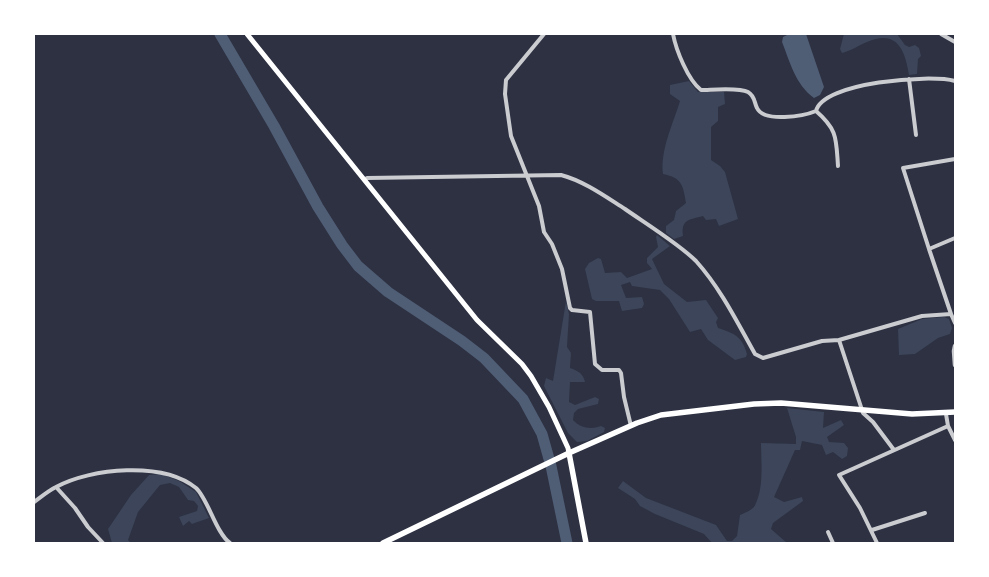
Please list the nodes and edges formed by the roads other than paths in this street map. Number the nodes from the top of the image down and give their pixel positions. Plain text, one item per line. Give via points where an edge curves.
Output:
1 (247, 34) edge
2 (544, 34) edge
3 (673, 34) edge
4 (941, 34) edge
5 (955, 42) edge
6 (909, 79) junction
7 (955, 81) edge
8 (816, 111) junction
9 (916, 135) dead end
10 (955, 158) edge
11 (838, 166) dead end
12 (528, 176) junction
13 (365, 180) junction
14 (955, 238) edge
15 (929, 249) junction
16 (951, 314) junction
17 (955, 323) edge
18 (839, 340) junction
19 (955, 346) edge
20 (955, 365) edge
21 (862, 410) junction
22 (955, 412) edge
23 (946, 414) junction
24 (631, 426) junction
25 (948, 426) junction
26 (955, 440) edge
27 (894, 450) junction
28 (567, 454) junction
29 (56, 487) junction
30 (34, 502) edge
31 (925, 513) dead end
32 (872, 530) junction
33 (828, 532) dead end
34 (103, 543) edge
35 (230, 543) edge
36 (383, 543) edge
37 (586, 543) edge
38 (833, 543) edge
39 (877, 543) edge

1 - 13 main road
2 - 12 street via 506,80 511,136
3 - 8 street via 674,44 692,82 701,90 744,90 752,95 761,113 776,117
4 - 5 street
6 - 7 street
6 - 8 street via 843,91 821,102
6 - 9 street
8 - 11 street via 835,133
10 - 15 street via 903,168
12 - 13 street
12 - 18 street via 562,175 570,178 607,197 679,248 694,260 717,288 759,357 822,341
12 - 24 street via 544,232 562,269 570,308 590,312 595,364 602,370 619,370 621,373
13 - 28 main road via 477,320 531,376 568,448
14 - 15 street
15 - 16 street
16 - 17 street
16 - 18 street via 922,316
18 - 21 street
19 - 20 street
21 - 23 main road
21 - 24 main road via 760,403 668,414
21 - 27 street
22 - 23 main road
23 - 25 street
24 - 28 main road
25 - 26 street
25 - 27 street
27 - 32 street via 839,475
28 - 36 main road
28 - 37 main road
29 - 30 street
29 - 34 street
29 - 35 street via 88,475 117,470 162,472 197,489
31 - 32 street
32 - 39 street
33 - 38 street

